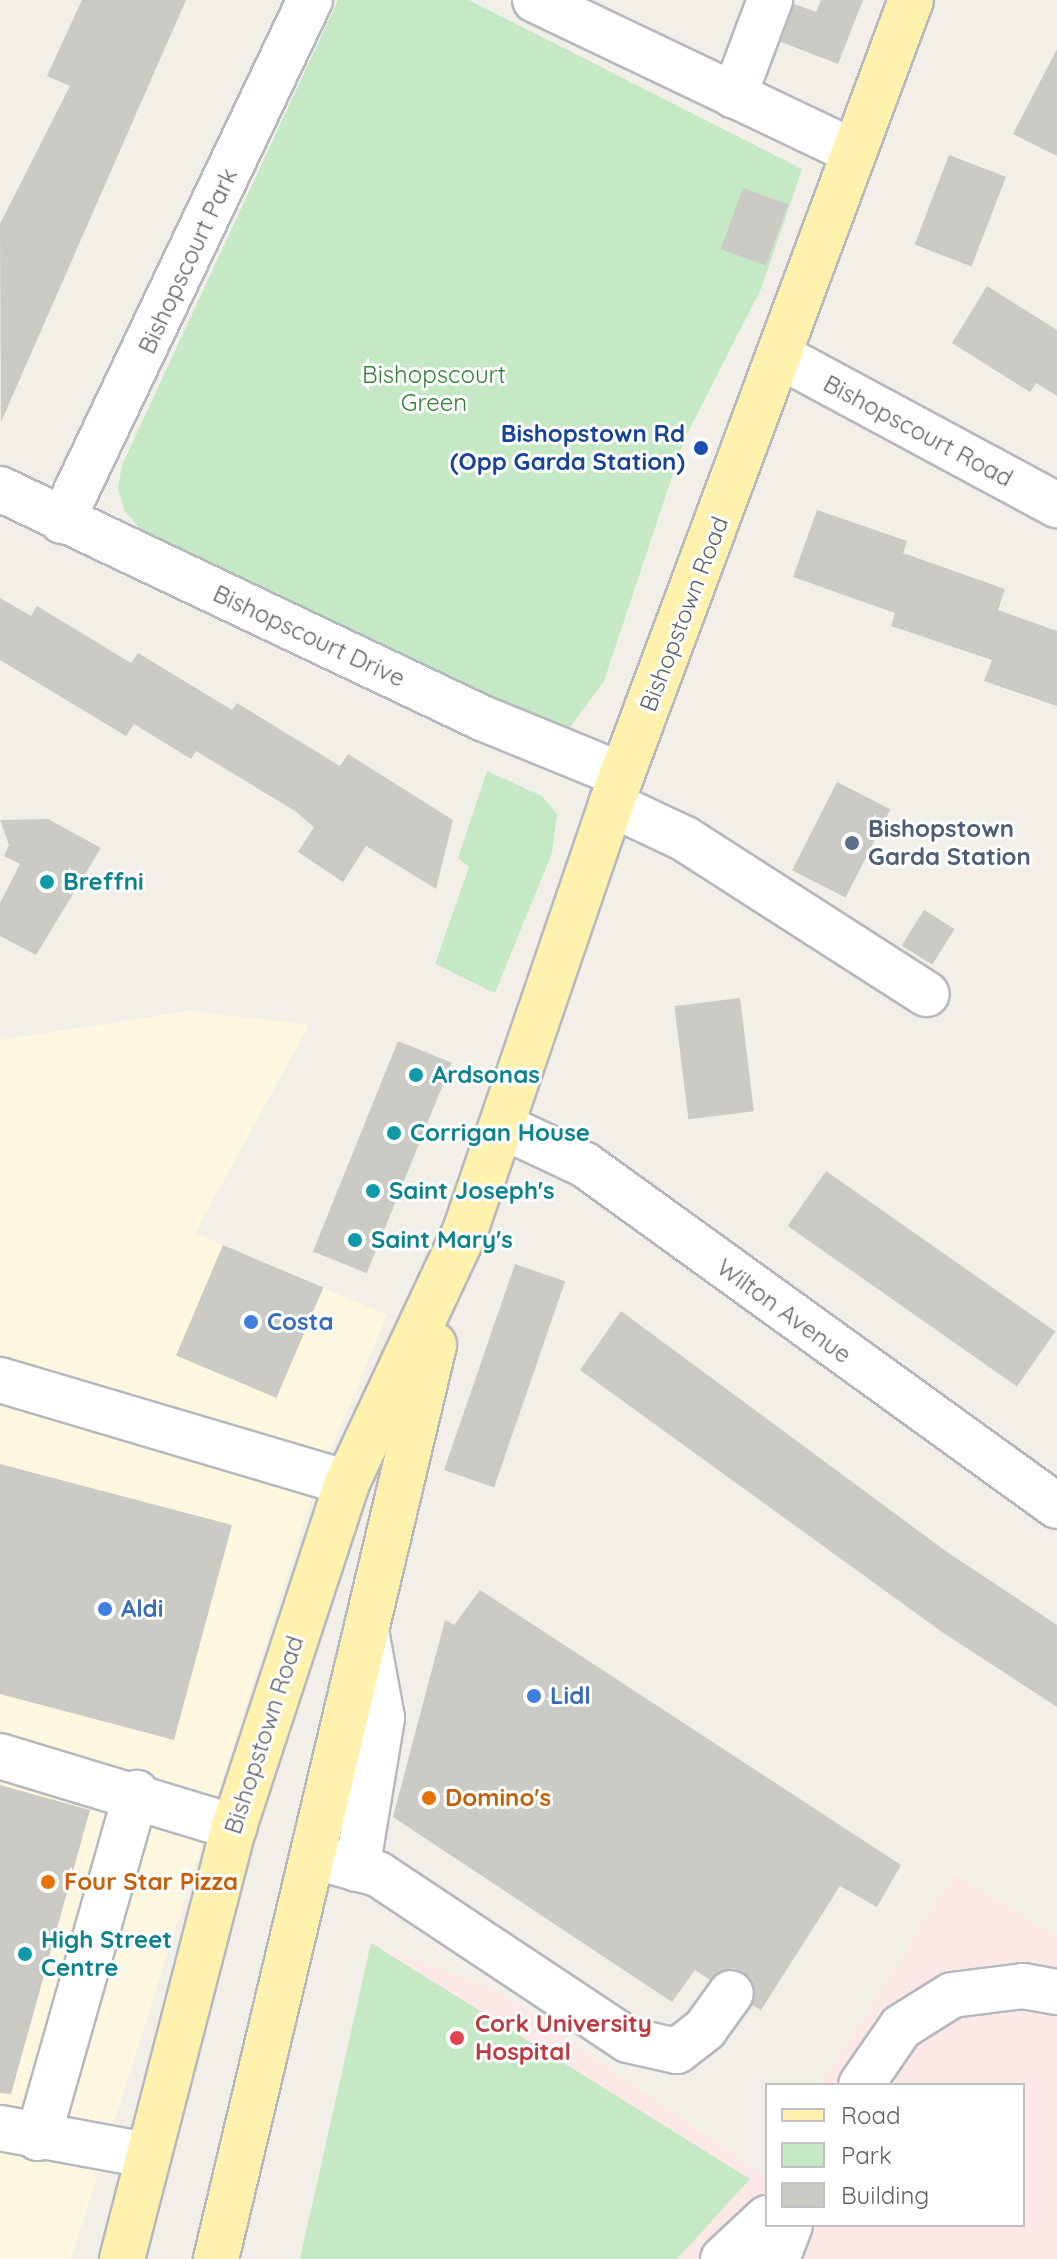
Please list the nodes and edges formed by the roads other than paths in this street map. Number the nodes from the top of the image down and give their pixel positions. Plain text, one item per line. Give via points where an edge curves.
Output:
1 (310, 0) edge
2 (535, 0) edge
3 (770, 0) edge
4 (911, 0) edge
5 (734, 96) junction
6 (854, 152) junction
7 (780, 356) junction
8 (0, 489) edge
9 (1057, 505) edge
10 (62, 521) junction
11 (617, 790) junction
12 (926, 994) dead end
13 (504, 1127) junction
14 (465, 1231) junction
15 (0, 1380) edge
16 (347, 1483) junction
17 (1057, 1506) edge
18 (366, 1631) junction
19 (0, 1756) edge
20 (136, 1793) junction
21 (234, 1827) junction
22 (315, 1857) junction
23 (357, 1869) junction
24 (1057, 1992) edge
25 (731, 1993) dead end
26 (862, 2083) edge
27 (19, 2133) edge
28 (146, 2155) junction
29 (765, 2220) edge
30 (789, 2227) edge
31 (122, 2259) edge
32 (216, 2259) edge
33 (723, 2259) edge
34 (777, 2259) edge

1 - 10 street, Bishopscourt Park
2 - 5 street
3 - 5 street
4 - 6 main road, Bishopstown Road
5 - 6 street
6 - 7 main road, Bishopstown Road
7 - 9 street, Bishopscourt Road
7 - 11 main road, Bishopstown Road
8 - 10 street, Bishopscourt Drive
10 - 11 street, Bishopscourt Drive via 482,718
11 - 12 street, Bishopscourt Drive
11 - 13 main road, Bishopstown Road
13 - 14 main road, Bishopstown Road
13 - 17 street, Wilton Avenue via 585,1165
14 - 16 main road, Bishopstown Road
14 - 18 main road, Bishopstown Road via 395,1491
15 - 16 street
16 - 21 main road, Bishopstown Road
18 - 22 main road, Bishopstown Road
18 - 23 street via 382,1718
19 - 20 street
20 - 21 street
20 - 27 street
21 - 28 main road, Bishopstown Road
22 - 23 street
22 - 32 main road, Bishopstown Road
23 - 25 street via 414,1897 628,2040 677,2051 705,2029
24 - 26 street via 1023,1986 952,1995 901,2027
27 - 28 street
28 - 31 main road, Bishopstown Road
29 - 33 street
30 - 34 street

